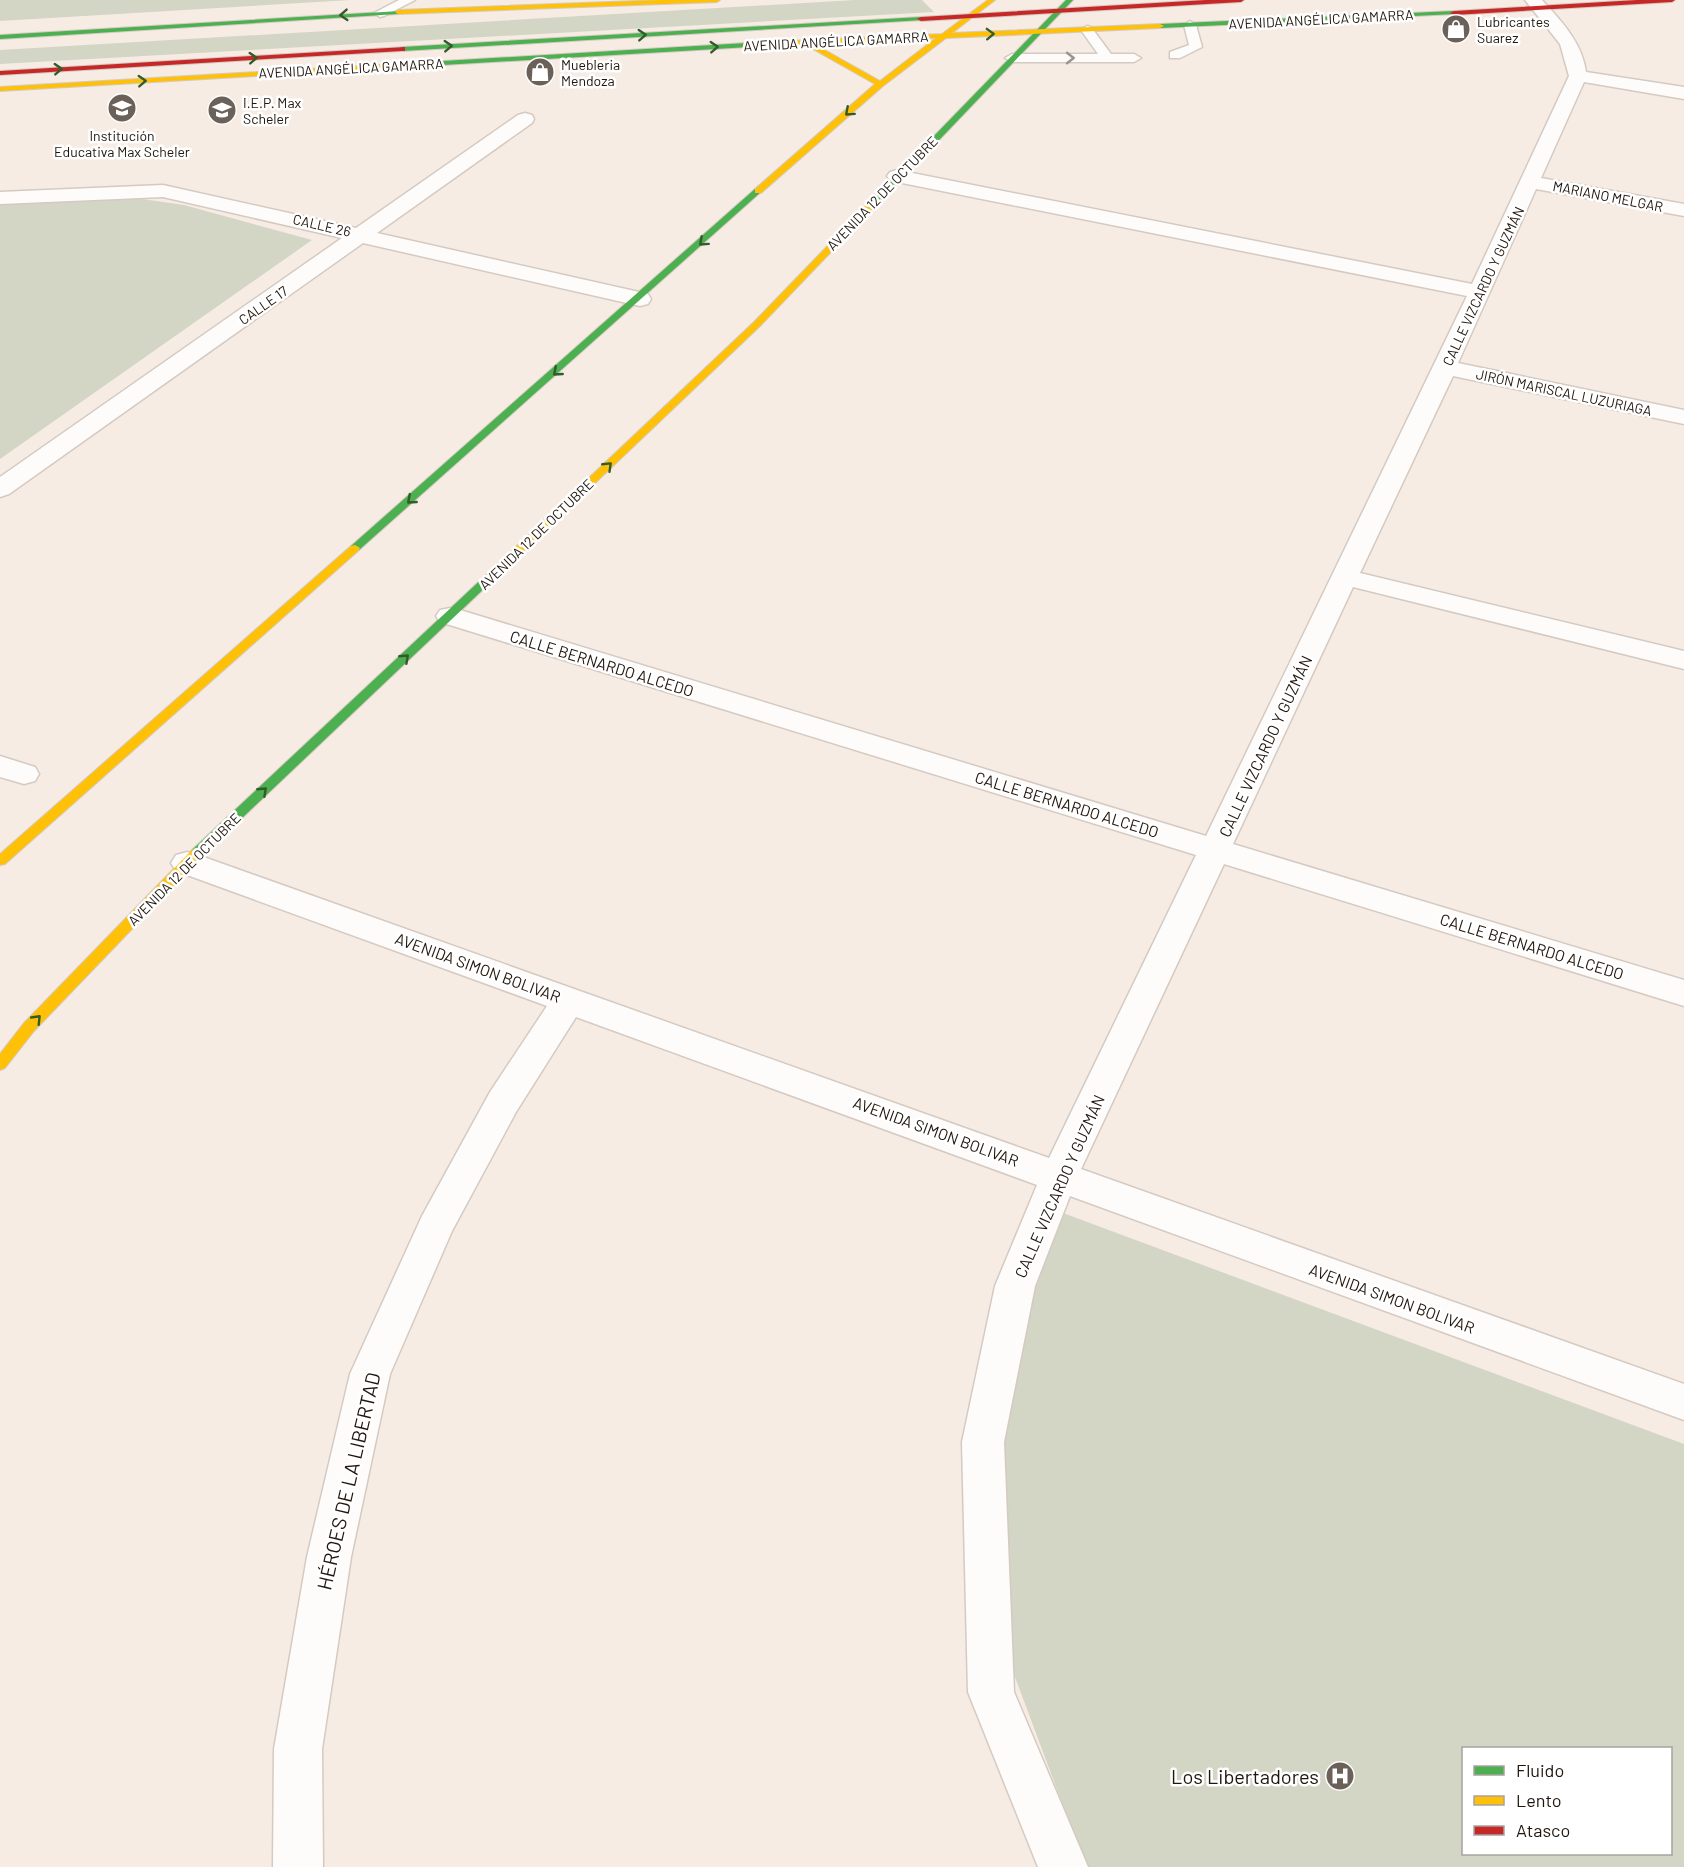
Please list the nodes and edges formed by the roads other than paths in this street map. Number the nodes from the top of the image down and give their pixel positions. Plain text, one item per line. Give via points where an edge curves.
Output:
1 (409, 0) edge
2 (717, 0) edge
3 (992, 0) edge
4 (1241, 0) edge
5 (1672, 0) edge
6 (640, 2) edge
7 (1537, 4) edge
8 (1065, 5) edge
9 (380, 13) junction
10 (972, 15) junction
11 (1190, 25) junction
12 (1087, 30) junction
13 (1037, 32) junction
14 (943, 36) junction
15 (0, 37) edge
16 (805, 42) junction
17 (1175, 55) dead end
18 (1012, 58) junction
19 (1107, 58) junction
20 (1134, 58) dead end
21 (0, 73) edge
22 (1578, 76) junction
23 (880, 84) junction
24 (0, 89) edge
25 (1684, 93) edge
26 (525, 119) dead end
27 (897, 176) junction
28 (1532, 182) junction
29 (0, 198) edge
30 (1684, 210) edge
31 (364, 235) junction
32 (1480, 292) junction
33 (640, 299) junction
34 (1445, 367) junction
35 (1684, 417) edge
36 (0, 489) edge
37 (1344, 577) junction
38 (450, 616) junction
39 (1684, 660) edge
40 (1216, 849) junction
41 (0, 861) edge
42 (187, 863) junction
43 (1684, 993) edge
44 (569, 999) junction
45 (0, 1064) edge
46 (1059, 1176) junction
47 (1684, 1402) edge
48 (298, 1867) edge
49 (1063, 1867) edge

1 - 9 lane
2 - 6 main road
3 - 10 main road
4 - 8 main road, AVENIDA ANGÉLICA GAMARRA
5 - 7 main road, AVENIDA ANGÉLICA GAMARRA
6 - 9 main road
7 - 11 main road, AVENIDA ANGÉLICA GAMARRA
7 - 22 street via 1569,41
8 - 10 main road, AVENIDA ANGÉLICA GAMARRA
8 - 13 main road, AVENIDA 12 DE OCTUBRE
9 -> 15 main road
10 - 14 main road
21 -> 10 main road, AVENIDA ANGÉLICA GAMARRA
11 - 12 main road, AVENIDA ANGÉLICA GAMARRA
11 - 17 lane via 1196,47
12 - 13 main road, AVENIDA ANGÉLICA GAMARRA
12 - 19 lane
14 -> 13 main road, AVENIDA ANGÉLICA GAMARRA
13 - 18 main road, AVENIDA 12 DE OCTUBRE
14 - 16 main road, AVENIDA ANGÉLICA GAMARRA
14 - 23 main road
16 - 23 main road
24 -> 16 main road, AVENIDA ANGÉLICA GAMARRA
18 -> 19 lane
18 - 27 main road, AVENIDA 12 DE OCTUBRE
19 - 20 lane
22 - 25 street
22 - 28 street, CALLE VIZCARDO Y GUZMÁN
23 -> 33 main road
26 - 31 street, CALLE 17
27 - 32 street
38 -> 27 main road, AVENIDA 12 DE OCTUBRE via 757,324
28 - 30 street, MARIANO MELGAR
28 - 32 street, CALLE VIZCARDO Y GUZMÁN
29 - 31 street, CALLE 26 via 163,191
31 - 33 street, CALLE 26
31 - 36 street, CALLE 17
32 - 34 street, CALLE VIZCARDO Y GUZMÁN
33 -> 41 main road
34 - 35 street, JIRÓN MARISCAL LUZURIAGA
34 - 37 street, CALLE VIZCARDO Y GUZMÁN
37 - 39 street
37 - 40 street, CALLE VIZCARDO Y GUZMÁN
38 - 40 street, CALLE BERNARDO ALCEDO
42 -> 38 main road, AVENIDA 12 DE OCTUBRE
40 - 43 street, CALLE BERNARDO ALCEDO
40 - 46 street, CALLE VIZCARDO Y GUZMÁN
42 - 44 street, AVENIDA SIMON BOLIVAR
45 -> 42 main road, AVENIDA 12 DE OCTUBRE via 29,1027
44 - 46 street, AVENIDA SIMON BOLIVAR
44 - 48 street, HÉROES DE LA LIBERTAD via 503,1102 435,1227 370,1374 329,1557 298,1749
46 - 47 street, AVENIDA SIMON BOLIVAR
46 - 49 street, CALLE VIZCARDO Y GUZMÁN via 1015,1286 983,1442 991,1692

